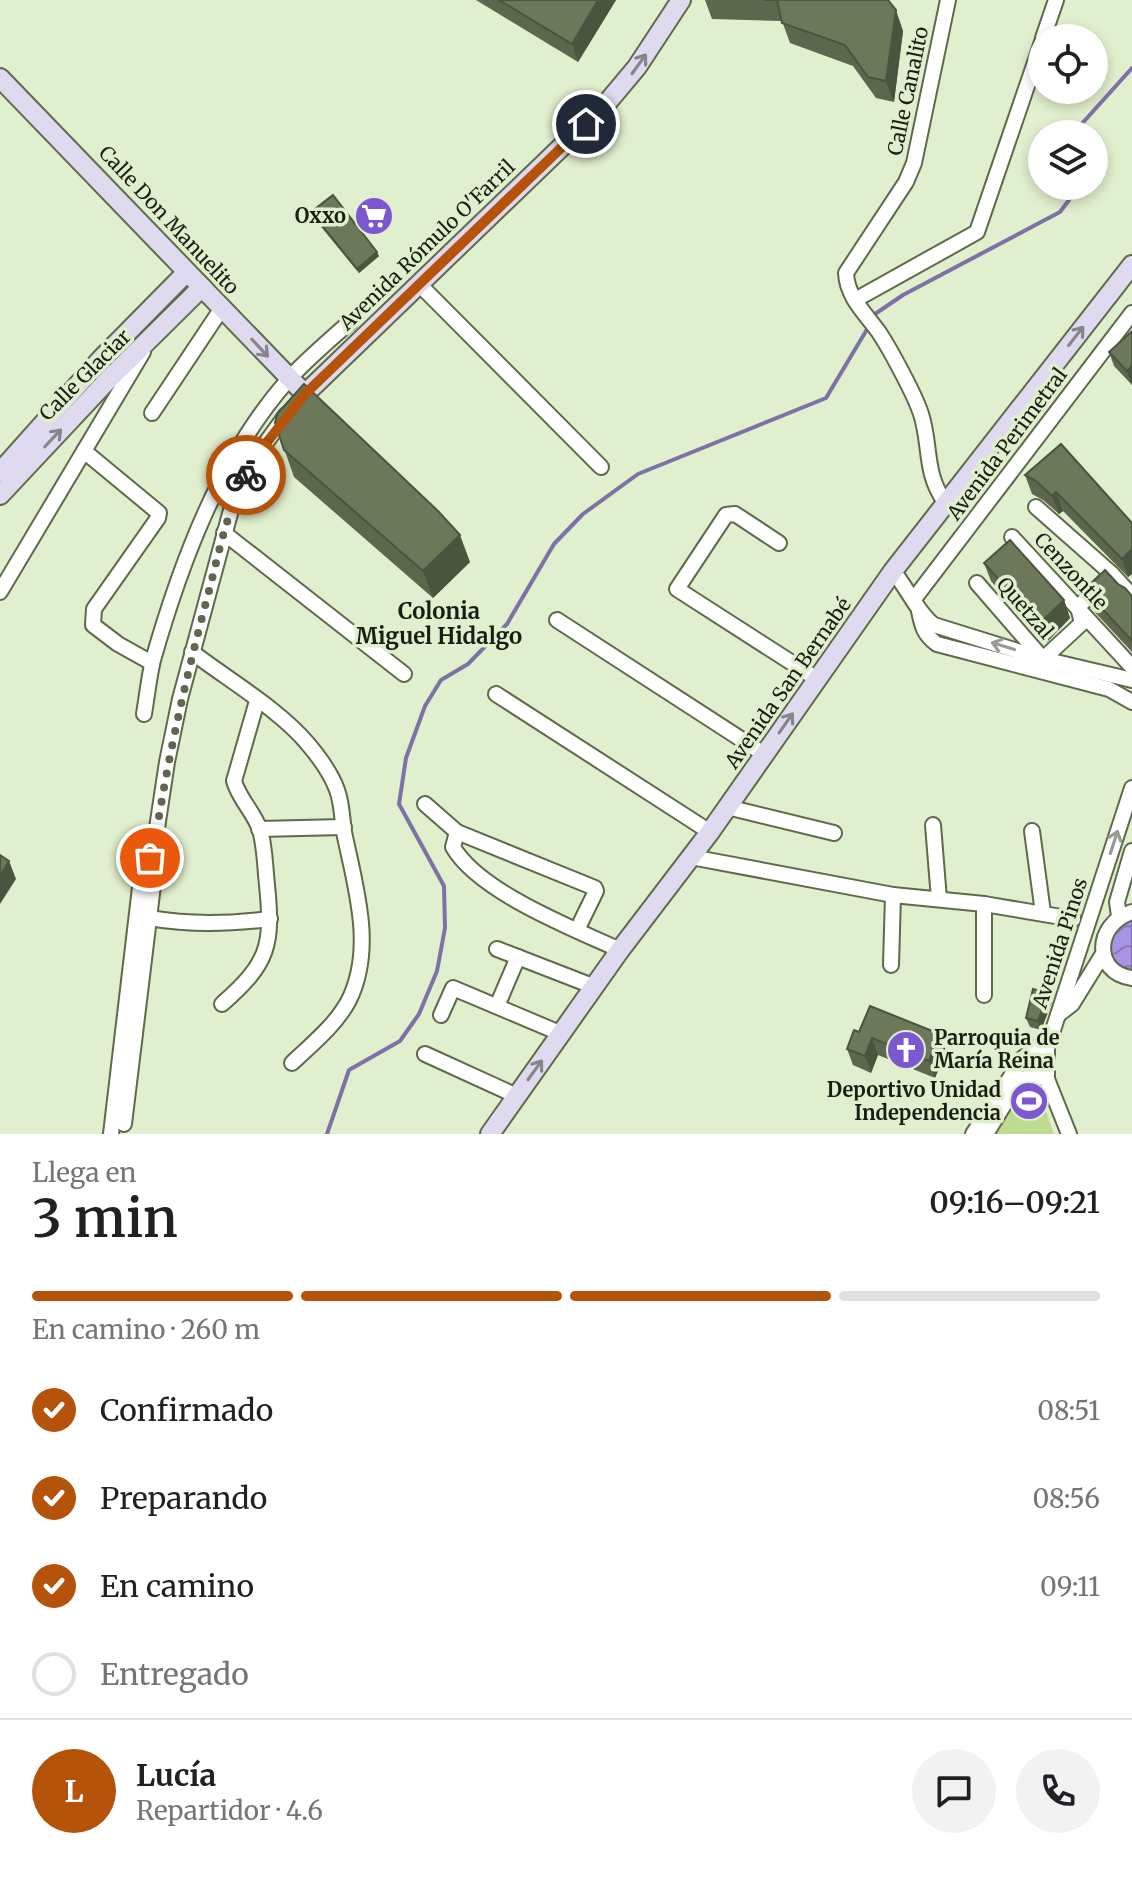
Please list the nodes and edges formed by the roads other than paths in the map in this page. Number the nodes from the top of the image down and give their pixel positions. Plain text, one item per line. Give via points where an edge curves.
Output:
1 (681, 0) edge
2 (948, 0) edge
3 (1056, 0) edge
4 (1048, 24) edge
5 (0, 78) edge
6 (1028, 84) edge
7 (1132, 265) edge
8 (187, 272) junction
9 (419, 284) junction
10 (202, 287) junction
11 (858, 306) junction
12 (222, 308) junction
13 (1131, 318) edge
14 (351, 321) dead end
15 (148, 342) junction
16 (289, 378) junction
17 (305, 394) junction
18 (152, 413) dead end
19 (84, 451) junction
20 (601, 467) dead end
21 (0, 472) edge
22 (0, 495) edge
23 (945, 502) junction
24 (1036, 507) dead end
25 (224, 533) junction
26 (1012, 537) edge
27 (779, 543) dead end
28 (893, 571) junction
29 (1112, 574) junction
30 (977, 583) dead end
31 (0, 592) edge
32 (1132, 596) edge
33 (917, 604) junction
34 (1078, 607) junction
35 (557, 620) dead end
36 (192, 652) junction
37 (1043, 659) junction
38 (152, 663) junction
39 (1132, 667) edge
40 (404, 674) dead end
41 (817, 679) junction
42 (1132, 680) edge
43 (496, 694) dead end
44 (257, 701) junction
45 (1132, 702) edge
46 (144, 714) dead end
47 (764, 754) junction
48 (1132, 788) edge
49 (425, 804) dead end
50 (727, 807) junction
51 (933, 825) dead end
52 (344, 827) junction
53 (259, 829) junction
54 (1032, 831) dead end
55 (457, 832) junction
56 (710, 832) junction
57 (834, 833) dead end
58 (154, 848) junction
59 (1132, 851) edge
60 (691, 857) junction
61 (893, 895) junction
62 (939, 899) junction
63 (984, 904) junction
64 (1043, 913) junction
65 (1125, 914) edge
66 (149, 918) junction
67 (270, 919) junction
68 (1073, 919) dead end
69 (577, 930) junction
70 (497, 949) dead end
71 (620, 950) junction
72 (1103, 954) junction
73 (518, 957) junction
74 (891, 965) dead end
75 (1132, 978) edge
76 (595, 987) junction
77 (984, 995) dead end
78 (222, 1004) dead end
79 (497, 1006) junction
80 (441, 1015) dead end
81 (1057, 1015) junction
82 (562, 1034) junction
83 (1047, 1040) junction
84 (425, 1054) dead end
85 (292, 1063) dead end
86 (1047, 1079) junction
87 (517, 1096) junction
88 (124, 1124) dead end
89 (498, 1131) edge
90 (111, 1134) edge
91 (973, 1134) edge
92 (986, 1134) edge
93 (1069, 1134) edge

9 -> 1 street, Avenida Rómulo O'Farril via 606,104
2 - 11 street, Calle Canalito via 914,163 846,273
3 - 4 street
5 - 8 street, Calle Don Manuelito
6 - 11 street via 977,232
23 -> 7 street, Avenida San Bernabé
8 - 10 street, Calle Don Manuelito
8 - 21 street, Calle Glaciar
9 - 17 street, Avenida Rómulo O'Farril
9 - 20 street
10 - 12 street, Calle Don Manuelito
10 - 15 street, Calle Glaciar
11 - 23 street via 879,332 921,414 933,484
12 -> 16 street, Calle Don Manuelito
12 - 18 street
13 - 33 street, Avenida Perimetral
14 - 16 street
15 - 19 street
22 -> 15 street, Calle Glaciar
16 - 17 street, Calle Don Manuelito
16 - 38 street via 220,482
17 - 25 street, Avenida Rómulo O'Farril via 257,455
19 - 31 street
19 - 38 street via 159,513 94,609 93,625
23 - 28 street, Avenida San Bernabé
24 - 29 street
25 - 36 street, Avenida Rómulo O'Farril
25 - 40 street
26 - 34 street, Cenzontle
27 - 41 street via 735,514 726,515 677,589
28 - 33 street
28 - 41 street, Avenida San Bernabé
29 - 32 street
29 - 34 street
30 - 37 street, Quetzal
37 -> 33 street via 934,625
33 - 45 street via 928,638 937,644 1109,689
34 - 37 street via 1082,623
34 - 39 street, Cenzontle
35 - 47 street
36 - 44 street
36 - 58 street, Avenida Rómulo O'Farril
37 - 42 street
38 - 46 street
47 -> 41 street, Avenida San Bernabé
43 - 56 street
44 - 52 street via 306,741 332,777
44 - 53 street via 234,781
47 - 50 street, Avenida San Bernabé
81 -> 48 street, Avenida Pinos
49 - 55 street
50 - 56 street, Avenida San Bernabé
50 - 57 street
51 - 62 street
52 - 53 street
52 - 85 street via 358,898 359,971 335,1021
53 - 67 street
54 - 64 street
55 - 69 street via 453,847 471,868
55 - 69 street via 592,885 596,891
56 - 60 street, Avenida San Bernabé
58 - 66 street
58 - 90 street via 141,879
59 - 65 street via 1117,902
60 - 61 street
60 - 71 street, Avenida San Bernabé
61 - 62 street
61 - 74 street
62 - 63 street
63 - 64 street
63 - 77 street
64 - 68 street
65 - 72 street via 1108,926
66 - 67 street via 187,924
66 - 88 street
67 - 78 street via 259,966
69 - 71 street
70 - 73 street
71 - 76 street, Avenida San Bernabé
72 - 75 street via 1112,969
72 - 81 street via 1072,1004
73 - 76 street
73 - 79 street
76 - 82 street, Avenida San Bernabé
79 - 80 street via 453,988
79 - 82 street
81 - 83 street, Avenida Pinos
87 -> 82 street, Avenida San Bernabé
83 - 86 street
83 - 91 street, Avenida Pinos via 1023,1058
84 - 87 street
86 - 92 street via 1032,1075 1018,1082
86 - 93 street
87 - 89 street, Avenida San Bernabé

